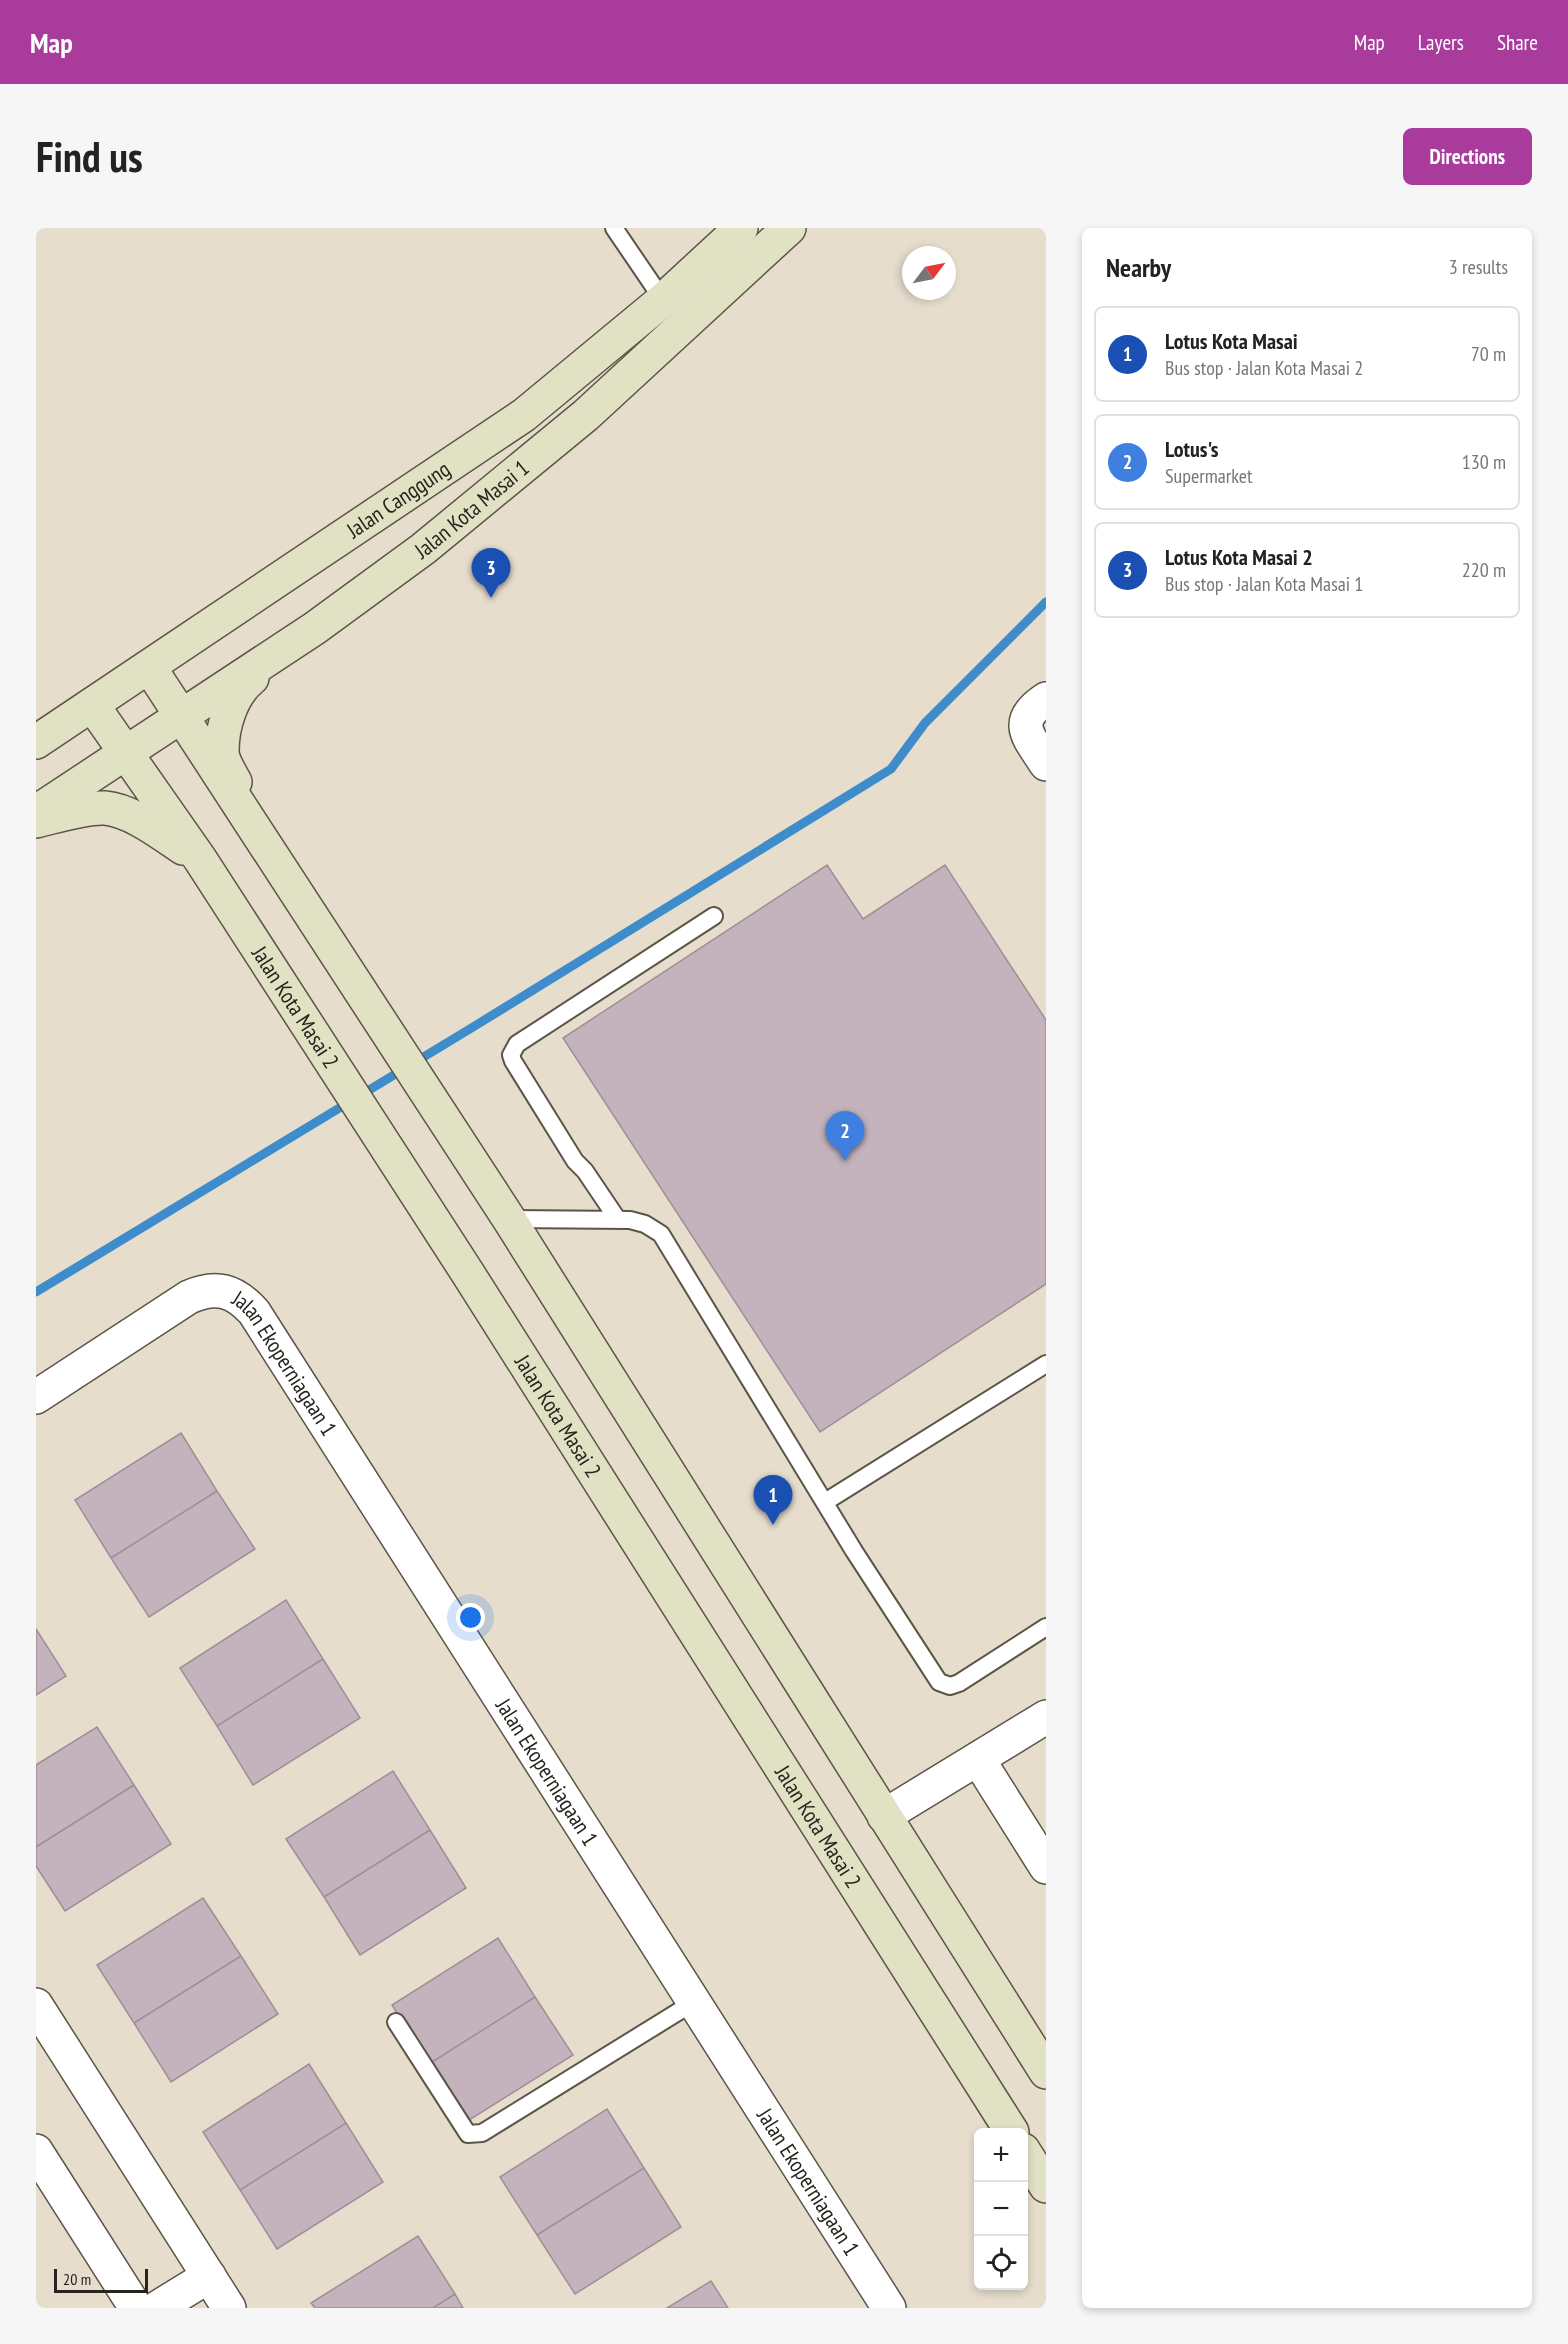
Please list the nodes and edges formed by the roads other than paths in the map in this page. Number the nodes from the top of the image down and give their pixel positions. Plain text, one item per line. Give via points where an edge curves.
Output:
1 (615, 228) edge
2 (741, 228) edge
3 (789, 228) edge
4 (663, 300) junction
5 (315, 628) junction
6 (150, 668) junction
7 (1046, 699) edge
8 (93, 706) junction
9 (181, 718) junction
10 (36, 742) edge
11 (126, 753) junction
12 (1046, 765) edge
13 (36, 812) edge
14 (36, 821) edge
15 (257, 833) junction
16 (200, 859) junction
17 (714, 916) dead end
18 (509, 1219) junction
19 (618, 1220) junction
20 (1046, 1364) edge
21 (36, 1397) edge
22 (825, 1502) junction
23 (1046, 1627) edge
24 (1046, 1717) edge
25 (978, 1760) junction
26 (884, 1816) junction
27 (1046, 1867) edge
28 (694, 2002) junction
29 (36, 2005) edge
30 (396, 2022) dead end
31 (1046, 2072) edge
32 (1009, 2128) edge
33 (36, 2151) edge
34 (1028, 2158) edge
35 (1046, 2186) edge
36 (209, 2276) junction
37 (136, 2308) edge
38 (158, 2308) edge
39 (230, 2308) edge
40 (889, 2308) edge

1 - 4 lane
2 - 4 main road, Jalan Canggung
3 - 5 main road, Jalan Kota Masai 1 via 586,415 423,549
4 - 6 main road, Jalan Canggung via 524,415
5 - 9 main road, Jalan Kota Masai 1
5 - 15 main road via 241,686 227,715 222,753
6 - 8 main road, Jalan Canggung
6 - 9 main road
7 - 12 street via 1029,712 1026,729
8 - 10 main road, Jalan Canggung
8 - 11 main road, Jalan Kota Masai 2
9 - 11 main road, Jalan Kota Masai 1
9 - 15 main road
11 - 13 main road
11 - 16 main road, Jalan Kota Masai 2
14 - 16 main road via 106,808 142,820
15 - 18 main road
16 - 32 main road, Jalan Kota Masai 2
17 - 19 lane via 513,1050 513,1061 575,1161
18 - 19 lane
18 - 26 main road
19 - 22 lane via 645,1224 661,1234
20 - 22 lane
21 - 28 street, Jalan Ekoperniagaan 1 via 202,1291 231,1293 244,1301
22 - 23 lane via 939,1682 950,1686 959,1683
24 - 25 street
25 - 26 street
25 - 27 street
26 - 31 main road
28 - 30 lane via 482,2133 468,2134
28 - 40 street, Jalan Ekoperniagaan 1
29 - 36 street
33 - 37 street
34 - 35 main road
36 - 38 street
36 - 39 street

